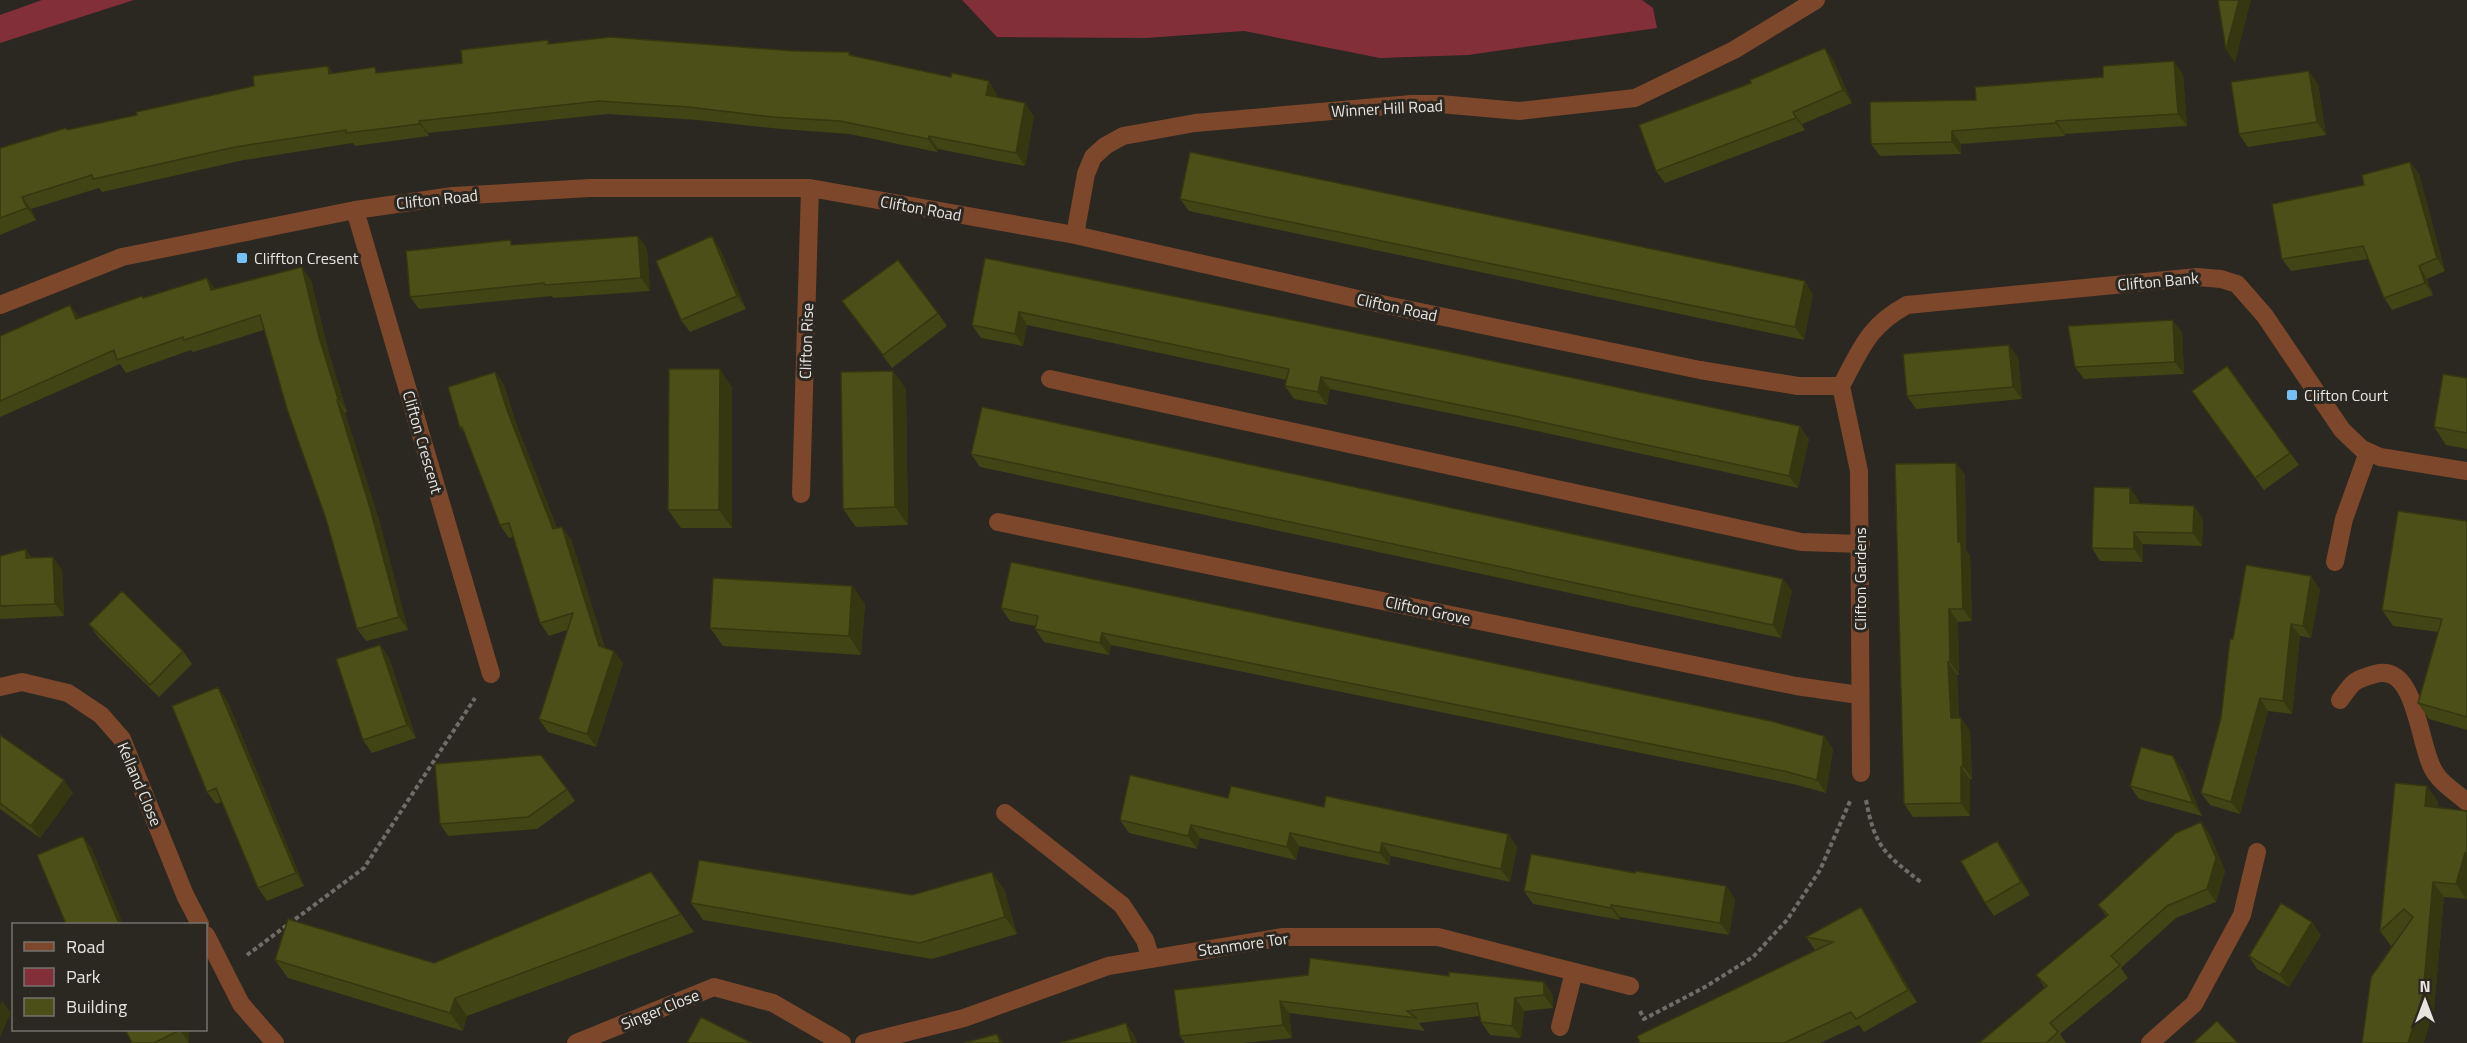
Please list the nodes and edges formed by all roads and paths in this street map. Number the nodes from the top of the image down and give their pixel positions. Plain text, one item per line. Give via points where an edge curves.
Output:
1 (1816, 0) edge
2 (810, 188) junction
3 (355, 210) junction
4 (1075, 235) junction
5 (0, 305) edge
6 (1050, 379) dead end
7 (1841, 386) junction
8 (2368, 452) junction
9 (2467, 471) edge
10 (801, 494) dead end
11 (998, 522) dead end
12 (1861, 544) junction
13 (2335, 562) dead end
14 (491, 674) joint
15 (0, 687) edge
16 (1859, 695) junction
17 (2340, 700) dead end
18 (1861, 773) junction
19 (2467, 802) edge
20 (1005, 813) dead end
21 (2257, 852) dead end
22 (1922, 883) dead end
23 (199, 923) edge
24 (207, 937) edge
25 (1151, 959) junction
26 (225, 972) junction
27 (1574, 972) junction
28 (1630, 986) joint
29 (1560, 1027) dead end
30 (275, 1043) edge
31 (576, 1043) edge
32 (842, 1043) edge
33 (864, 1043) edge
34 (2150, 1043) edge

1 - 4 street, Winner Hill Road via 1734,50 1635,98 1519,111 1411,104 1195,123 1123,136 1093,157
2 - 3 street, Clifton Road via 590,188 453,196
2 - 4 street, Clifton Road
2 - 10 street, Clifton Rise
3 - 5 street, Clifton Road via 122,257
3 - 14 street, Clifton Crescent
4 - 7 street, Clifton Road via 1700,370 1798,386
6 - 12 street via 1801,542
7 - 8 street, Clifton Bank via 1874,328 1907,305 2197,277 2221,279 2237,284 2265,316 2342,430
7 - 12 street, Clifton Gardens via 1859,471
8 - 9 street, Clifton Bank
8 - 13 street via 2344,519
11 - 16 street, Clifton Grove via 1796,686
12 - 16 street, Clifton Gardens
14 - 26 path via 364,868
15 - 23 street, Kelland Close via 22,682 68,693 101,715 122,739
16 - 18 street, Clifton Gardens
17 - 19 street via 2354,680 2379,673 2394,675 2406,687 2435,774
18 - 22 path via 1871,828 1887,855
18 - 28 path via 1820,870 1787,920 1753,957 1644,1019
20 - 25 street via 1122,905 1145,940
21 - 34 street via 2242,915 2194,1004
24 - 26 street
25 - 27 street, Stanmore Tor via 1282,937 1438,937
25 - 33 street, Stanmore Tor via 1108,966 964,1018
26 - 30 street via 241,1004
27 - 28 street, Stanmore Tor
27 - 29 street
31 - 32 street, Singer Close via 714,987 773,1003

